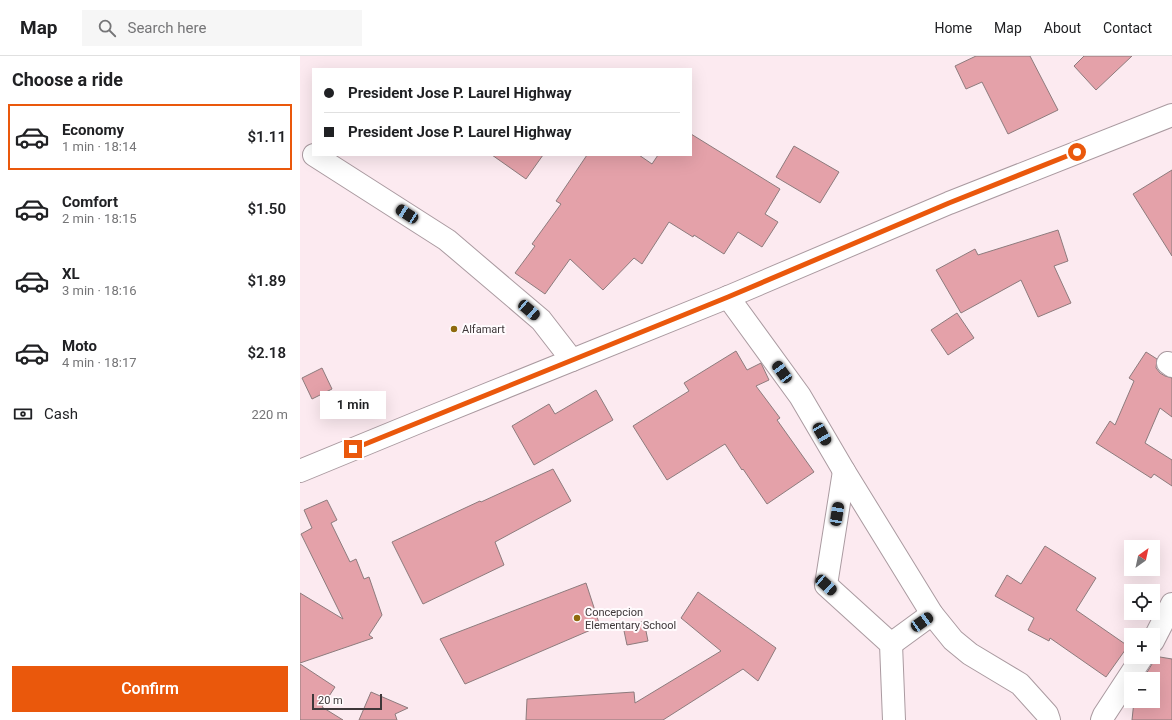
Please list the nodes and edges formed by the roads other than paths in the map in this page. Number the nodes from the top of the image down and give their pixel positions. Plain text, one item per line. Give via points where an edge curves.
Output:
1 (1172, 114) edge
2 (300, 146) edge
3 (312, 154) edge
4 (316, 156) edge
5 (728, 297) junction
6 (572, 360) junction
7 (300, 471) edge
8 (844, 471) junction
9 (1172, 604) edge
10 (932, 614) junction
11 (1160, 628) edge
12 (891, 644) junction
13 (1137, 664) edge
14 (894, 720) edge
15 (1049, 720) edge
16 (1102, 720) edge

1 - 5 main road via 949,203
2 - 3 main road
4 - 6 main road via 447,240 541,320
5 - 6 main road
5 - 8 main road via 800,396
6 - 7 main road
8 - 10 main road
8 - 12 main road via 826,585
9 - 11 main road
10 - 12 main road
10 - 15 main road via 953,640 970,654 1020,684 1047,714
12 - 14 main road
13 - 16 main road

